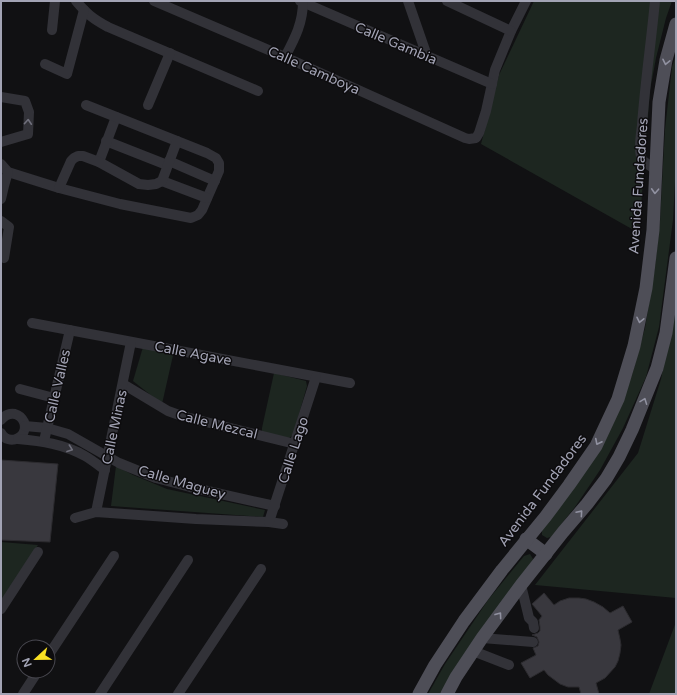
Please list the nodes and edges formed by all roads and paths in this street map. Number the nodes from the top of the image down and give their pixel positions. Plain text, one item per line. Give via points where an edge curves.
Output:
1 (55, 1) edge
2 (76, 1) edge
3 (154, 1) edge
4 (302, 1) edge
5 (408, 1) edge
6 (447, 1) edge
7 (526, 1) edge
8 (655, 1) edge
9 (84, 10) junction
10 (676, 24) edge
11 (52, 30) dead end
12 (510, 31) junction
13 (170, 53) junction
14 (427, 56) junction
15 (285, 57) junction
16 (45, 64) dead end
17 (492, 84) junction
18 (258, 91) dead end
19 (1, 97) edge
20 (86, 105) dead end
21 (148, 105) dead end
22 (116, 117) junction
23 (106, 141) junction
24 (177, 141) junction
25 (1, 142) edge
26 (99, 162) junction
27 (168, 163) junction
28 (3, 170) edge
29 (656, 170) junction
30 (162, 181) junction
31 (215, 181) junction
32 (59, 188) junction
33 (207, 198) junction
34 (1, 199) edge
35 (1, 221) edge
36 (4, 234) edge
37 (4, 258) dead end
38 (676, 258) edge
39 (32, 323) dead end
40 (70, 330) junction
41 (131, 342) junction
42 (316, 377) junction
43 (350, 383) dead end
44 (123, 384) junction
45 (20, 389) dead end
46 (54, 398) junction
47 (2, 416) edge
48 (25, 426) junction
49 (47, 428) junction
50 (1, 433) edge
51 (18, 438) junction
52 (44, 441) junction
53 (295, 444) junction
54 (108, 456) junction
55 (105, 470) junction
56 (275, 506) junction
57 (96, 512) junction
58 (75, 518) dead end
59 (269, 522) junction
60 (283, 524) dead end
61 (526, 539) junction
62 (38, 552) dead end
63 (546, 554) junction
64 (114, 556) dead end
65 (188, 560) dead end
66 (261, 569) dead end
67 (521, 585) junction
68 (1, 609) edge
69 (534, 628) dead end
70 (482, 638) junction
71 (533, 642) dead end
72 (56, 644) edge
73 (473, 651) junction
74 (509, 665) dead end
75 (33, 679) edge
76 (23, 694) edge
77 (100, 694) edge
78 (178, 694) edge
79 (419, 694) edge
80 (447, 694) edge

1 - 11 street
2 - 9 street
3 - 15 street, Calle Camboya
4 - 14 street, Calle Gambia
4 - 15 street via 302,20
5 - 14 street
6 - 12 street
7 - 12 street
8 - 29 street via 641,154 642,160
9 - 13 street via 108,27
9 - 16 street via 67,74
10 -> 29 main road, Avenida Fundadores via 666,60 659,102
12 - 17 street
13 - 18 street
13 - 21 street
14 - 17 street, Calle Gambia
15 - 17 street, Calle Camboya via 469,139 476,138 480,133
25 -> 19 street via 28,134 29,112 25,101
20 - 22 street
22 - 23 street
22 - 24 street
23 - 26 street
23 - 27 street
24 - 27 street
24 - 31 street via 216,158 220,171
26 - 30 street via 139,184 156,184
26 - 32 street via 83,156 74,158
27 - 30 street
27 - 31 street
28 - 32 street
28 - 34 street
29 -> 61 main road, Avenida Fundadores via 653,230 646,288 634,346 618,399 596,446 565,491
30 - 33 street
31 - 33 street
32 - 33 street via 120,204 191,218 202,210
35 - 36 street via 9,227
36 - 37 street
63 -> 38 main road via 606,479 632,430 654,375 666,333
39 - 40 street, Calle Agave
40 - 41 street, Calle Agave
40 - 46 street, Calle Valles
41 - 42 street, Calle Agave
41 - 44 street, Calle Minas
42 - 43 street, Calle Agave
42 - 53 street, Calle Lago
44 - 53 street, Calle Mezcal via 168,411 182,416
44 - 54 street, Calle Minas
45 - 46 street
46 - 49 street, Calle Valles
47 - 48 street via 18,414
48 - 49 street, Calle Maguey
48 - 51 street via 24,433
49 - 52 street, Calle Valles
49 - 54 street, Calle Maguey via 68,434
50 - 51 street via 10,440
51 - 52 street
52 -> 55 street via 85,456
53 - 56 street, Calle Lago
54 - 55 street, Calle Minas
54 - 56 street, Calle Maguey via 156,478
55 - 57 street, Calle Minas
56 - 59 street, Calle Lago
57 - 58 street, Calle Maguey
57 - 59 street, Calle Maguey
59 - 60 street, Calle Maguey
61 - 63 main road
61 - 79 main road, Avenida Fundadores via 464,622
62 - 68 street
63 - 67 main road
64 - 72 street
65 - 77 street
66 - 78 street
67 - 69 street
70 -> 67 main road
70 - 71 street
70 - 73 main road
73 - 74 street
73 - 80 main road
75 - 76 street

